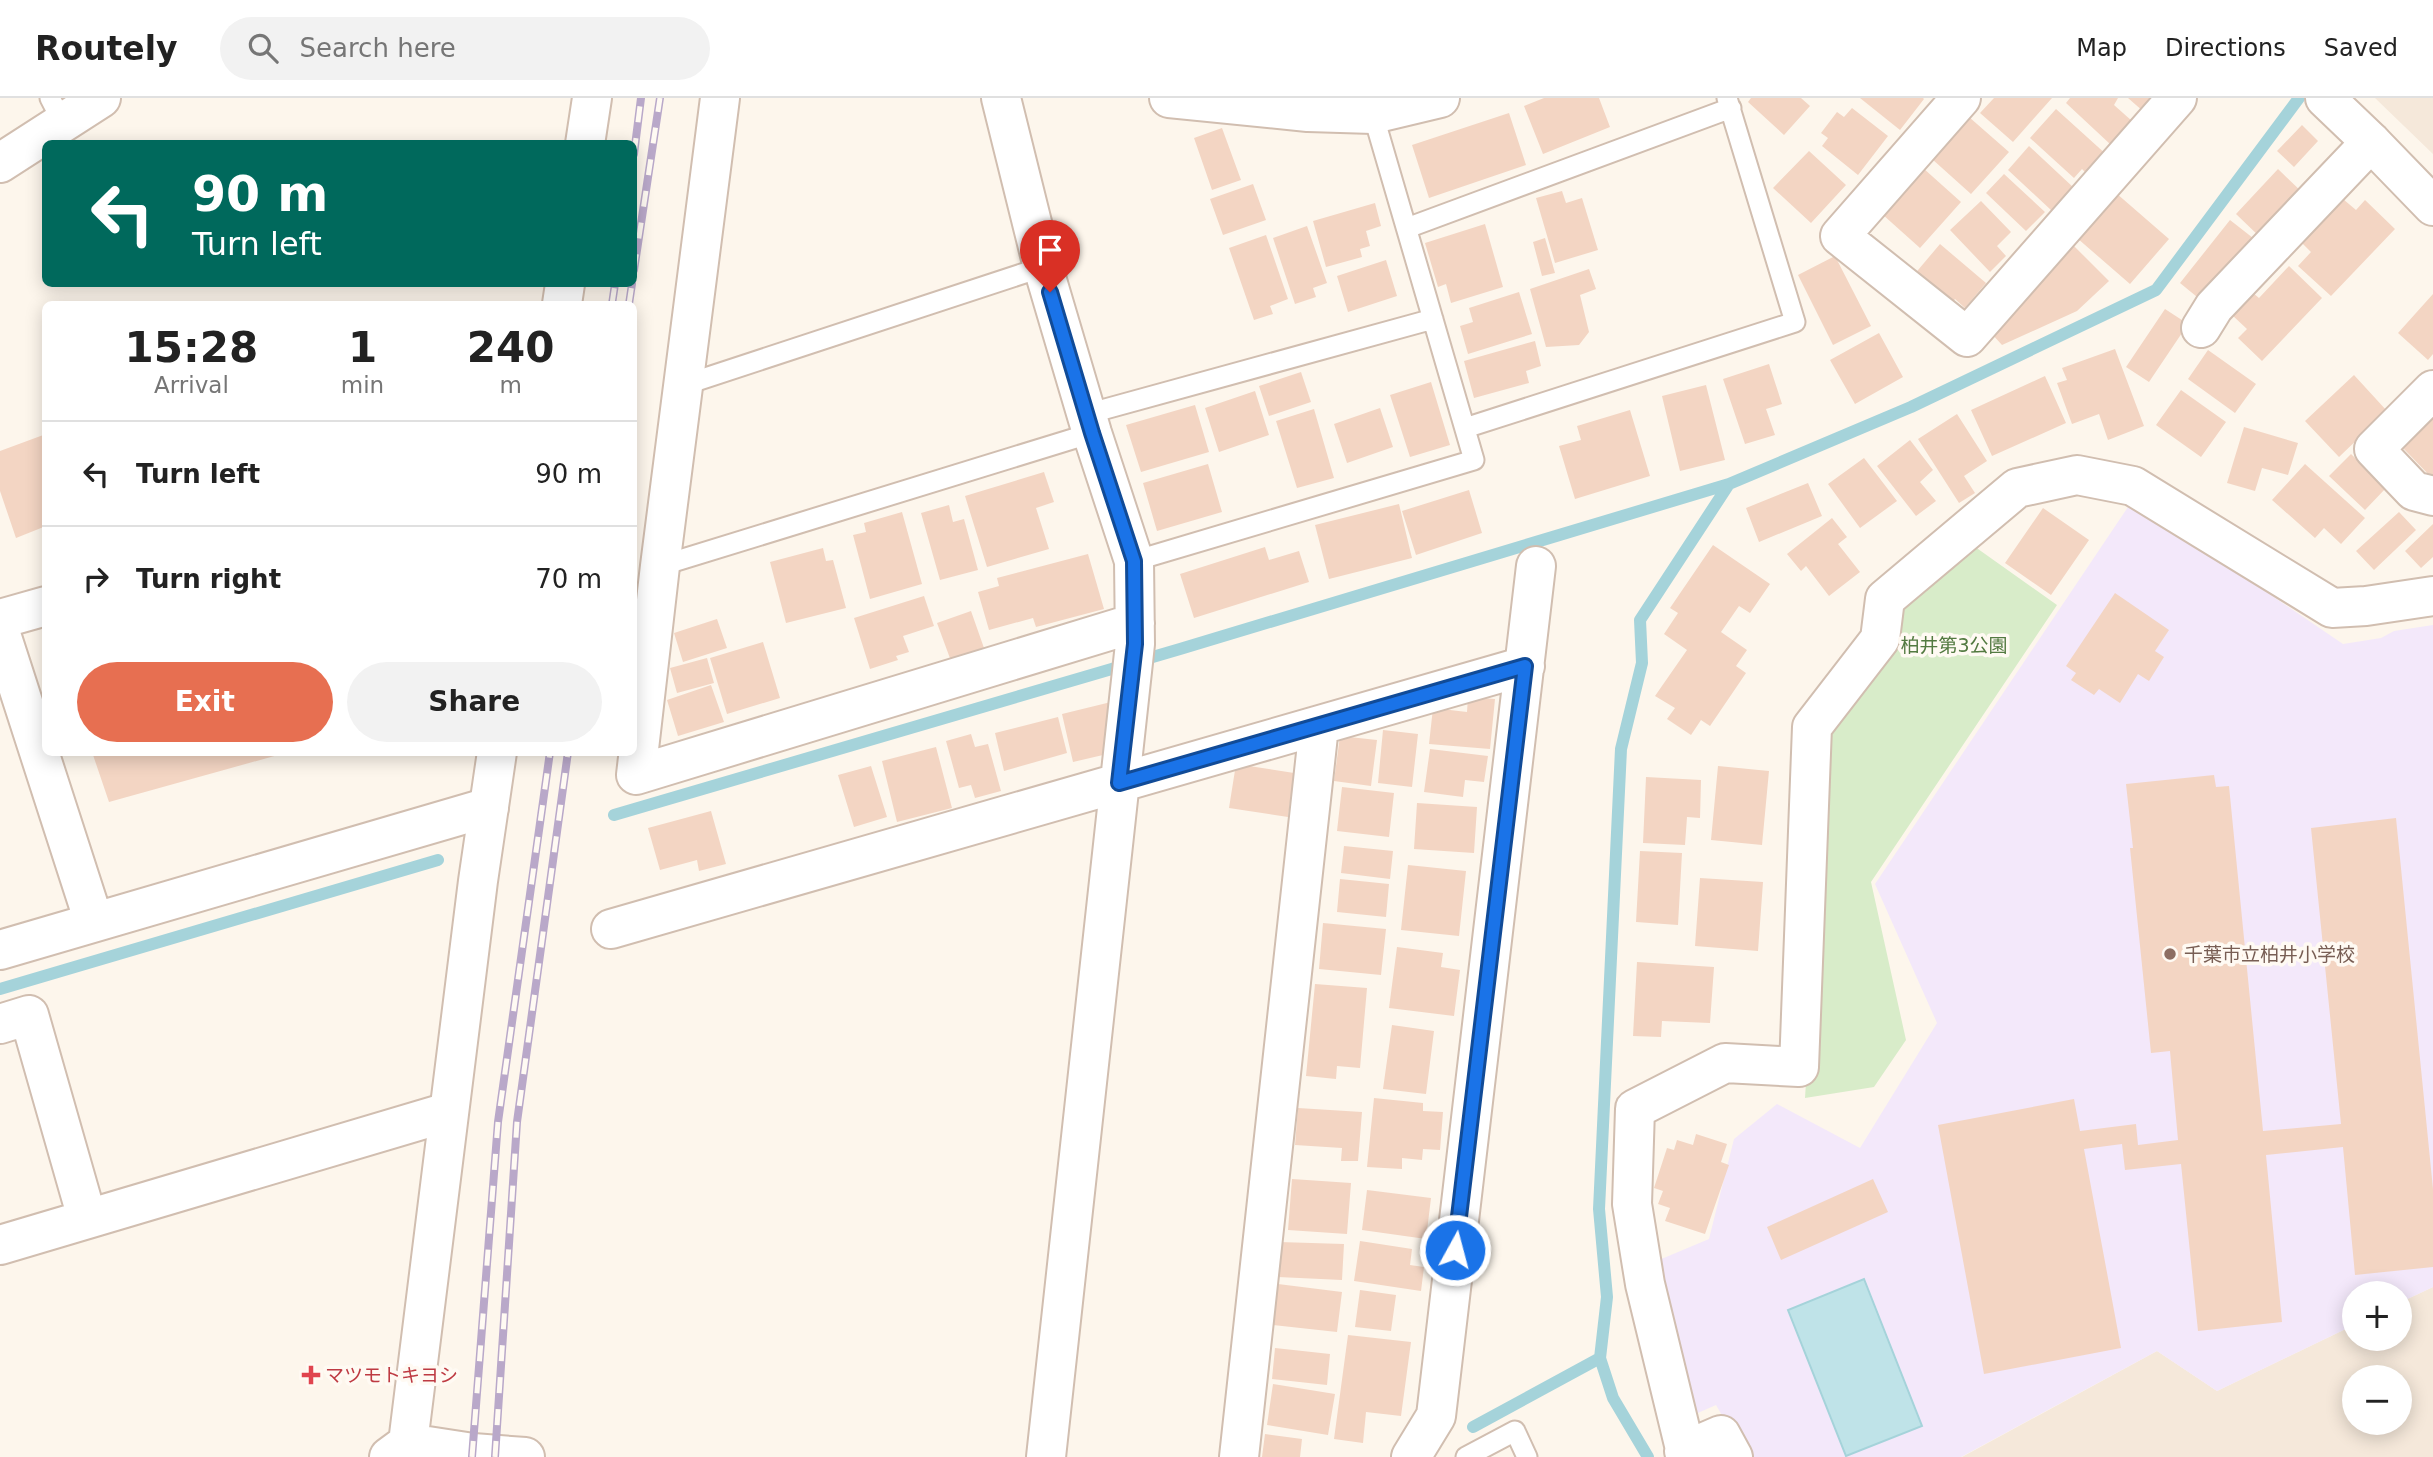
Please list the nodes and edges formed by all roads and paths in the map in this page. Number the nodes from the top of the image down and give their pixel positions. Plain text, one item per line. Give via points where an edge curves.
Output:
1 (101, 98) edge
2 (592, 98) edge
3 (720, 98) edge
4 (1001, 98) edge
5 (1169, 98) edge
6 (1961, 98) edge
7 (2176, 98) edge
8 (2325, 98) edge
9 (1429, 100) edge
10 (1729, 103) edge
11 (57, 110) edge
12 (1373, 114) junction
13 (587, 140) edge
14 (2371, 142) junction
15 (0, 163) edge
16 (2433, 206) edge
17 (1407, 228) junction
18 (1043, 267) junction
19 (1433, 319) junction
20 (2201, 328) dead end
21 (684, 385) junction
22 (2433, 390) edge
23 (1090, 424) junction
24 (1465, 428) junction
25 (2433, 496) edge
26 (1134, 561) junction
27 (660, 566) junction
28 (1536, 566) dead end
29 (2433, 596) edge
30 (42, 607) edge
31 (0, 619) edge
32 (0, 631) edge
33 (1135, 634) junction
34 (1525, 666) junction
35 (9, 692) edge
36 (1320, 726) junction
37 (496, 756) edge
38 (1119, 783) junction
39 (489, 807) junction
40 (94, 922) junction
41 (611, 929) dead end
42 (0, 950) edge
43 (0, 1024) edge
44 (448, 1112) junction
45 (86, 1218) junction
46 (0, 1245) edge
47 (402, 1452) edge
48 (1686, 1454) edge
49 (525, 1457) edge
50 (1046, 1457) edge
51 (1239, 1457) edge
52 (1411, 1457) edge
53 (1466, 1457) edge
54 (1527, 1457) edge
55 (1733, 1457) edge

1 - 11 street
2 - 13 street
3 - 21 street
4 - 18 street
5 - 12 street
6 - 7 street via 1840,236 1967,337
8 - 14 street
9 - 12 street
10 - 17 lane
10 - 24 lane via 1795,322
11 - 15 street
12 - 17 lane
14 - 16 street
14 - 20 street via 2214,307
17 - 19 lane
18 - 21 lane
18 - 23 street
19 - 23 lane
19 - 24 lane
21 - 27 street
22 - 25 street via 2374,449 2414,491
23 - 26 street
23 - 27 lane
24 - 26 lane via 1474,460
26 - 33 street
27 - 33 street via 636,775
28 - 34 street
29 - 48 street via 2332,608 2133,486 2077,475 2017,488 1885,599 1880,639 1812,727 1799,1067 1725,1063 1635,1109 1632,1204 1645,1284
30 - 31 street
32 - 35 street
33 - 38 street
34 - 36 street
34 - 52 street via 1436,1416
35 - 40 street
36 - 38 street
36 - 51 street
37 - 39 street
38 - 41 street
38 - 50 street
39 - 40 street
39 - 44 street
40 - 42 street
43 - 45 street via 29,1015
44 - 45 street
44 - 47 street
45 - 46 street
47 - 49 street
48 - 55 street via 1721,1435
53 - 54 lane via 1515,1431

